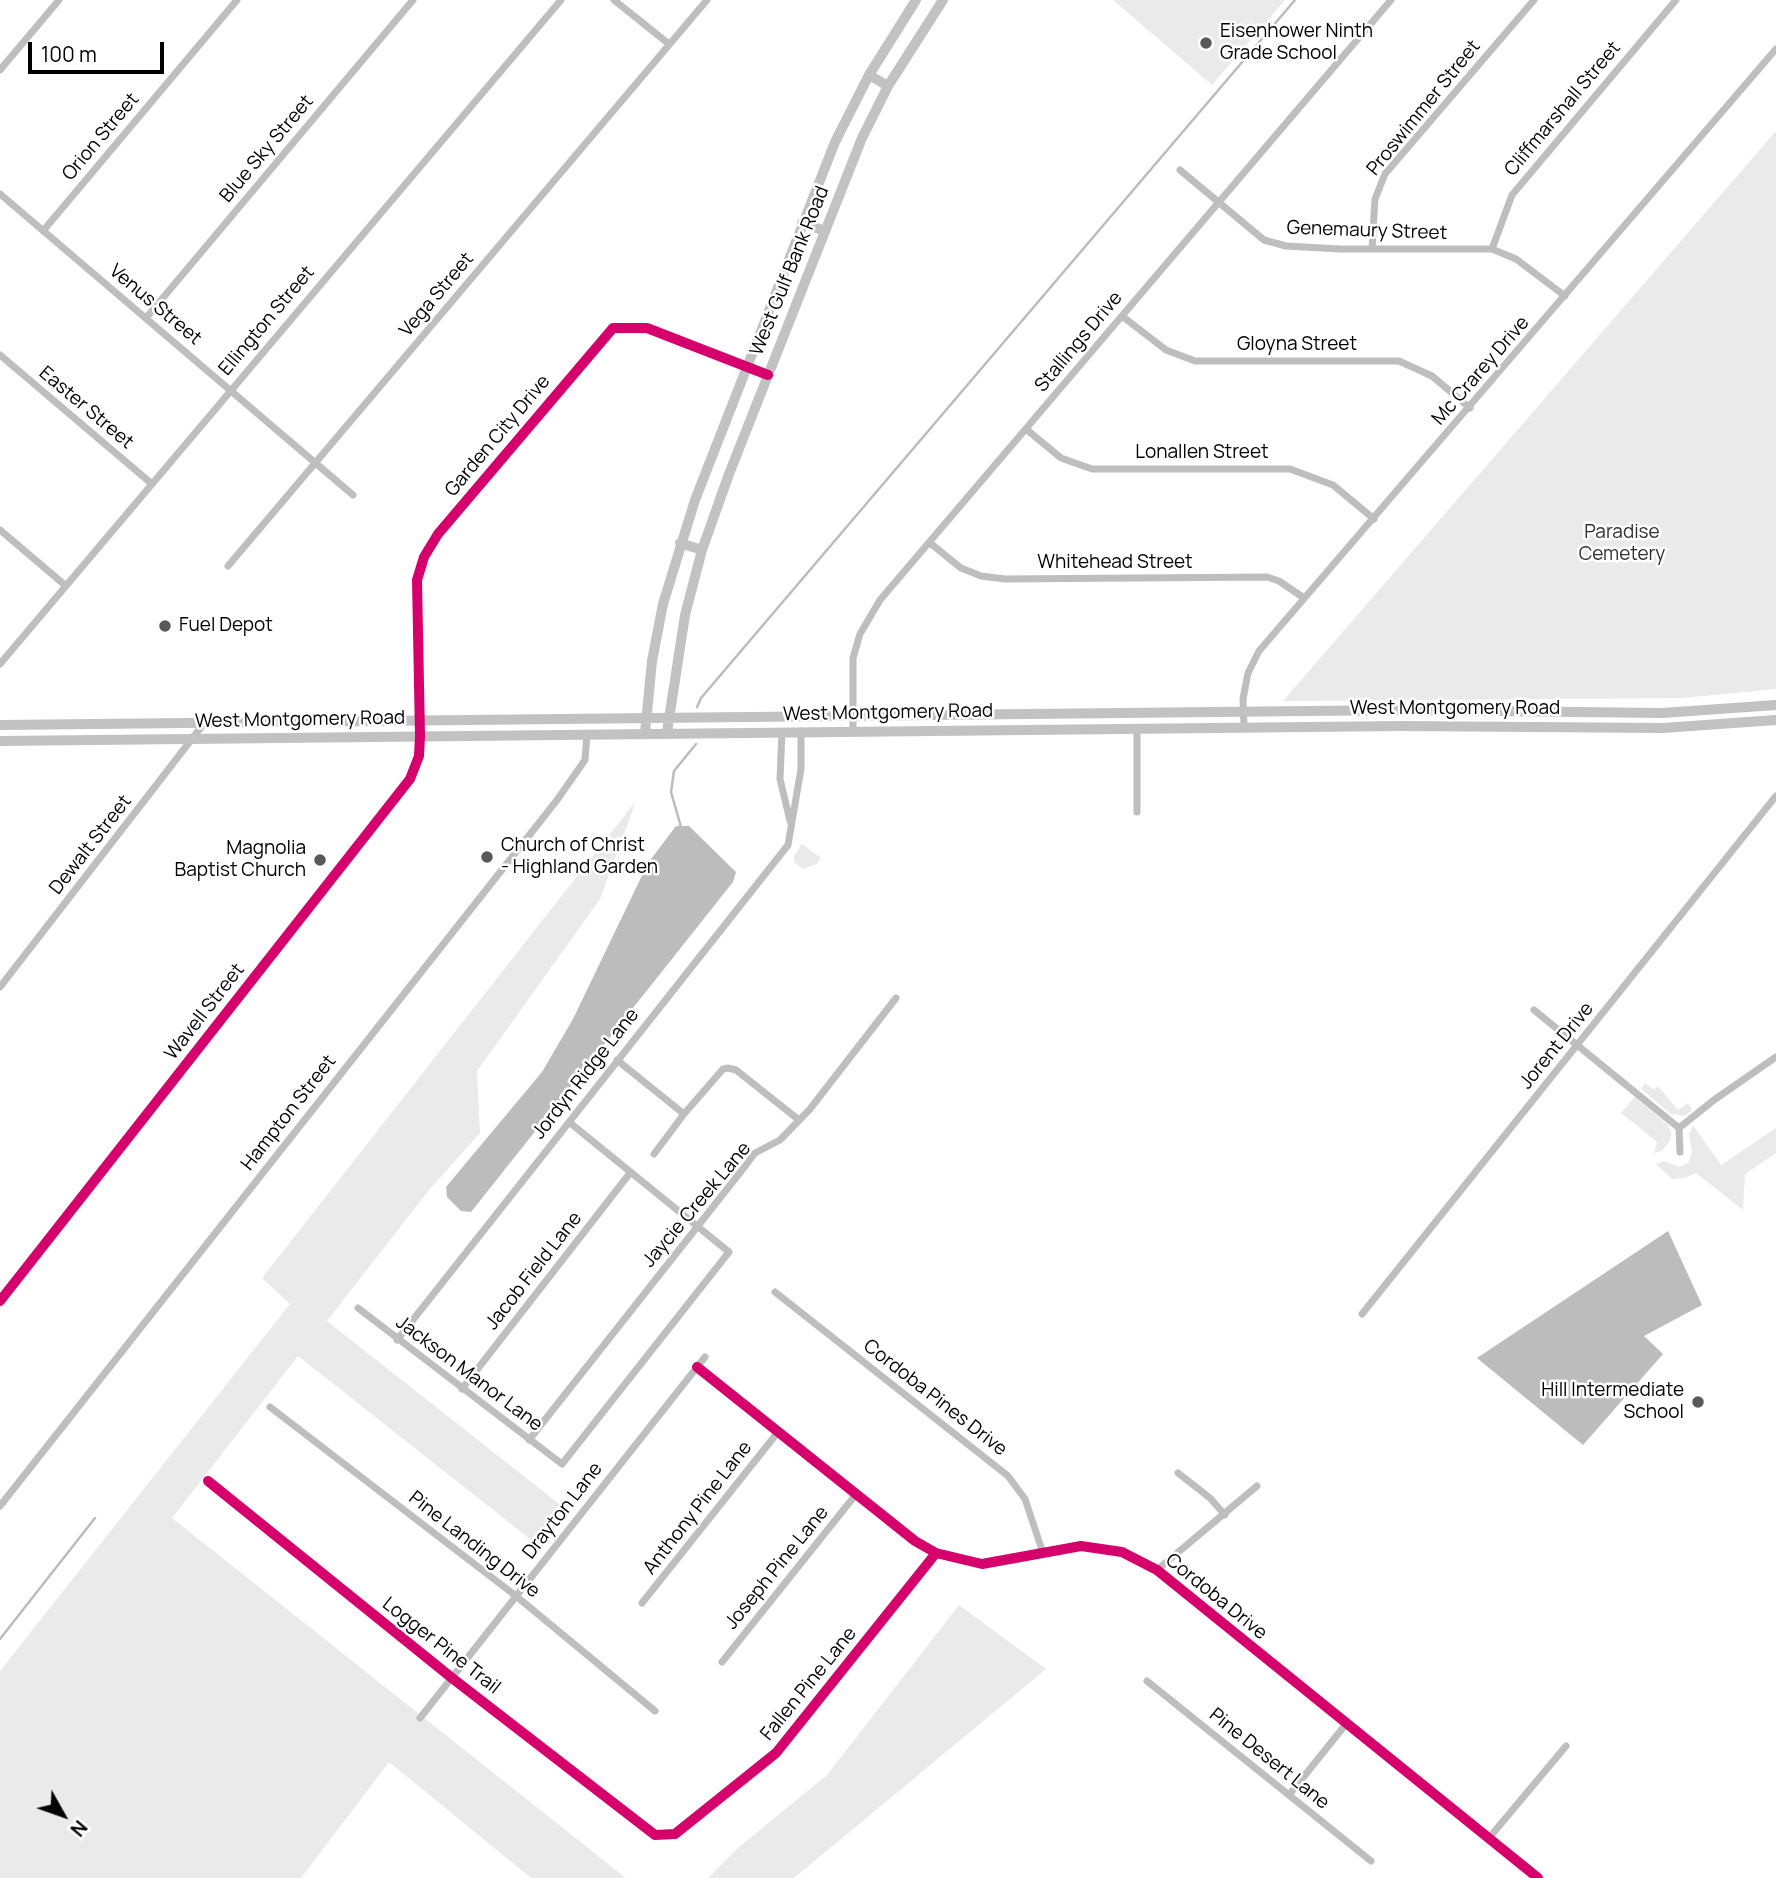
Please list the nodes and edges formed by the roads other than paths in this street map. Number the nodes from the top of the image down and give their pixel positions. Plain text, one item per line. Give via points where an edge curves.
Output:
1 (59, 0) edge
2 (237, 0) edge
3 (413, 0) edge
4 (561, 0) edge
5 (614, 0) edge
6 (707, 0) edge
7 (916, 0) edge
8 (943, 0) edge
9 (1391, 0) edge
10 (1534, 0) edge
11 (1676, 0) edge
12 (669, 44) junction
13 (1776, 49) edge
14 (0, 70) edge
15 (869, 75) junction
16 (888, 86) junction
17 (1181, 170) dead end
18 (0, 194) edge
19 (1218, 203) junction
20 (802, 223) junction
21 (43, 231) junction
22 (825, 231) junction
23 (1372, 249) junction
24 (1492, 249) junction
25 (1565, 296) junction
26 (1122, 316) junction
27 (146, 318) junction
28 (0, 355) edge
29 (746, 366) junction
30 (768, 375) junction
31 (230, 389) junction
32 (1470, 408) junction
33 (1026, 429) junction
34 (316, 464) junction
35 (152, 484) junction
36 (353, 495) dead end
37 (1374, 519) junction
38 (0, 530) edge
39 (680, 542) junction
40 (930, 542) junction
41 (702, 550) junction
42 (228, 566) dead end
43 (66, 586) junction
44 (1304, 598) junction
45 (0, 664) edge
46 (1776, 705) edge
47 (1243, 711) junction
48 (853, 716) junction
49 (646, 718) junction
50 (668, 718) junction
51 (420, 720) junction
52 (1776, 720) edge
53 (205, 722) junction
54 (0, 725) edge
55 (1244, 727) junction
56 (1137, 728) junction
57 (801, 731) junction
58 (853, 731) junction
59 (667, 732) junction
60 (782, 732) junction
61 (645, 733) junction
62 (587, 734) junction
63 (420, 736) junction
64 (192, 738) junction
65 (0, 741) edge
66 (1776, 796) edge
67 (1137, 812) dead end
68 (792, 825) junction
69 (0, 987) edge
70 (896, 998) dead end
71 (1534, 1010) dead end
72 (1577, 1046) junction
73 (1776, 1057) edge
74 (617, 1060) junction
75 (684, 1114) junction
76 (799, 1121) junction
77 (569, 1122) junction
78 (1679, 1128) junction
79 (1680, 1152) dead end
80 (654, 1154) dead end
81 (630, 1173) junction
82 (697, 1227) junction
83 (775, 1292) dead end
84 (0, 1301) edge
85 (358, 1308) dead end
86 (1362, 1314) dead end
87 (397, 1340) junction
88 (705, 1357) dead end
89 (696, 1367) junction
90 (463, 1389) junction
91 (270, 1407) dead end
92 (778, 1432) junction
93 (529, 1440) junction
94 (1178, 1473) dead end
95 (208, 1481) dead end
96 (1257, 1486) dead end
97 (856, 1493) junction
98 (0, 1506) edge
99 (1224, 1515) junction
100 (936, 1553) junction
101 (1042, 1553) junction
102 (1157, 1570) junction
103 (516, 1596) junction
104 (642, 1603) dead end
105 (722, 1662) dead end
106 (452, 1678) junction
107 (1147, 1681) dead end
108 (655, 1711) dead end
109 (420, 1718) dead end
110 (1346, 1724) junction
111 (1566, 1746) dead end
112 (1290, 1796) junction
113 (655, 1835) joint
114 (1489, 1839) junction
115 (1371, 1861) dead end
116 (1538, 1878) edge

1 - 14 street
2 - 21 street, Orion Street
3 - 27 street, Blue Sky Street
4 - 31 street, Ellington Street
5 - 12 street
6 - 12 street, Vega Street
7 - 15 main road, West Gulf Bank Road
8 - 16 main road, West Gulf Bank Road
9 - 19 street, Stallings Drive
10 - 23 street, Proswimmer Street via 1385,174 1375,199
11 - 24 street, Cliffmarshall Street via 1520,184 1503,214
12 - 34 street, Vega Street
13 - 25 street, Mc Crarey Drive
15 - 16 main road
15 - 20 main road, West Gulf Bank Road
16 - 22 main road, West Gulf Bank Road
17 - 19 street, Genemaury Street
18 - 21 street, Venus Street
19 - 23 street, Genemaury Street via 1264,240 1286,246
19 - 26 street, Stallings Drive
20 - 22 main road
20 - 29 main road, West Gulf Bank Road
21 - 27 street, Venus Street
22 - 30 main road, West Gulf Bank Road
23 - 24 street, Genemaury Street
24 - 25 street, Genemaury Street via 1524,264
25 - 32 street, Mc Crarey Drive
26 - 32 street, Gloyna Street via 1166,349 1195,361 1399,361 1432,376
26 - 33 street, Stallings Drive
27 - 31 street, Venus Street
28 - 35 street, Easter Street
29 - 30 street, Garden City Drive
29 - 39 main road, West Gulf Bank Road
29 - 51 street, Garden City Drive via 647,328 613,328 600,341 424,557 416,580
30 - 41 main road, West Gulf Bank Road
31 - 34 street, Venus Street
31 - 35 street, Ellington Street
32 - 37 street, Mc Crarey Drive
33 - 37 street, Lonallen Street via 1061,458 1092,469 1290,469 1333,485
33 - 40 street, Stallings Drive
34 - 36 street, Venus Street
34 - 42 street, Vega Street
35 - 43 street, Ellington Street
37 - 44 street, Mc Crarey Drive
38 - 43 street
39 - 41 main road
39 - 49 main road, West Gulf Bank Road via 663,604
40 - 44 street, Whitehead Street via 961,568 981,576 1267,577
40 - 48 street, Stallings Drive via 880,600 860,634 853,658
41 - 50 main road, West Gulf Bank Road via 685,615
43 - 45 street, Ellington Street
44 - 47 street, Mc Crarey Drive via 1259,651 1248,673
46 - 47 main road, West Montgomery Road via 1662,713
47 - 48 main road, West Montgomery Road
47 - 55 street, Mc Crarey Drive
48 - 50 main road, West Montgomery Road
48 - 58 street, Stallings Drive
49 - 50 main road, West Montgomery Road
49 - 51 main road, West Montgomery Road
49 - 61 main road, West Gulf Bank Road
50 - 59 main road, West Gulf Bank Road
51 - 53 main road, West Montgomery Road
51 - 63 street, Garden City Drive
52 - 55 main road, West Montgomery Road via 1662,728
53 - 54 main road, West Montgomery Road
53 - 64 street, Dewalt Street
55 - 56 main road, West Montgomery Road
56 - 58 main road, West Montgomery Road
56 - 67 street
57 - 58 main road, West Montgomery Road
57 - 60 main road, West Montgomery Road
57 - 68 street, Jordyn Ridge Lane via 801,769
59 - 60 main road, West Montgomery Road
59 - 61 main road, West Montgomery Road
60 - 68 street via 780,779
61 - 62 main road, West Montgomery Road
62 - 63 main road, West Montgomery Road
62 - 98 street, Hampton Street via 585,760 557,800
63 - 64 main road, West Montgomery Road
63 - 84 street, Wavell Street via 410,779
64 - 65 main road, West Montgomery Road
64 - 69 street, Dewalt Street
66 - 72 street, Jorent Drive
68 - 74 street, Jordyn Ridge Lane via 788,845
70 - 76 street, Jaycie Creek Lane
71 - 72 street
72 - 78 street
72 - 86 street, Jorent Drive
73 - 78 street
74 - 75 street
74 - 77 street, Jordyn Ridge Lane
75 - 76 street via 728,1068
75 - 80 street
76 - 82 street, Jaycie Creek Lane via 779,1140 755,1153
77 - 81 street
77 - 87 street, Jordyn Ridge Lane
78 - 79 street
81 - 82 street
81 - 90 street, Jacob Field Lane
82 - 93 street, Jaycie Creek Lane
82 - 93 street, Jackson Manor Lane via 729,1252 562,1464
83 - 101 street, Cordoba Pines Drive via 1008,1476 1025,1499
85 - 87 street, Jackson Manor Lane
87 - 90 street, Jackson Manor Lane
88 - 89 street, Drayton Lane
89 - 92 street, Cordoba Drive
89 - 103 street, Drayton Lane
90 - 93 street, Jackson Manor Lane
91 - 103 street, Pine Landing Drive
92 - 97 street, Cordoba Drive
92 - 104 street, Anthony Pine Lane
94 - 99 street
95 - 106 street, Logger Pine Trail
96 - 99 street
97 - 100 street, Cordoba Drive
97 - 105 street, Joseph Pine Lane
99 - 102 street
100 - 101 street, Cordoba Drive via 982,1564
100 - 113 street, Fallen Pine Lane via 776,1753 675,1834
101 - 102 street, Cordoba Drive via 1081,1546 1101,1548 1122,1552
102 - 110 street, Cordoba Drive
103 - 106 street, Drayton Lane
103 - 108 street, Pine Landing Drive
106 - 109 street, Drayton Lane
106 - 113 street, Logger Pine Trail
107 - 112 street, Pine Desert Lane
110 - 112 street
110 - 114 street, Cordoba Drive
111 - 114 street
112 - 115 street, Pine Desert Lane
114 - 116 street, Cordoba Drive

